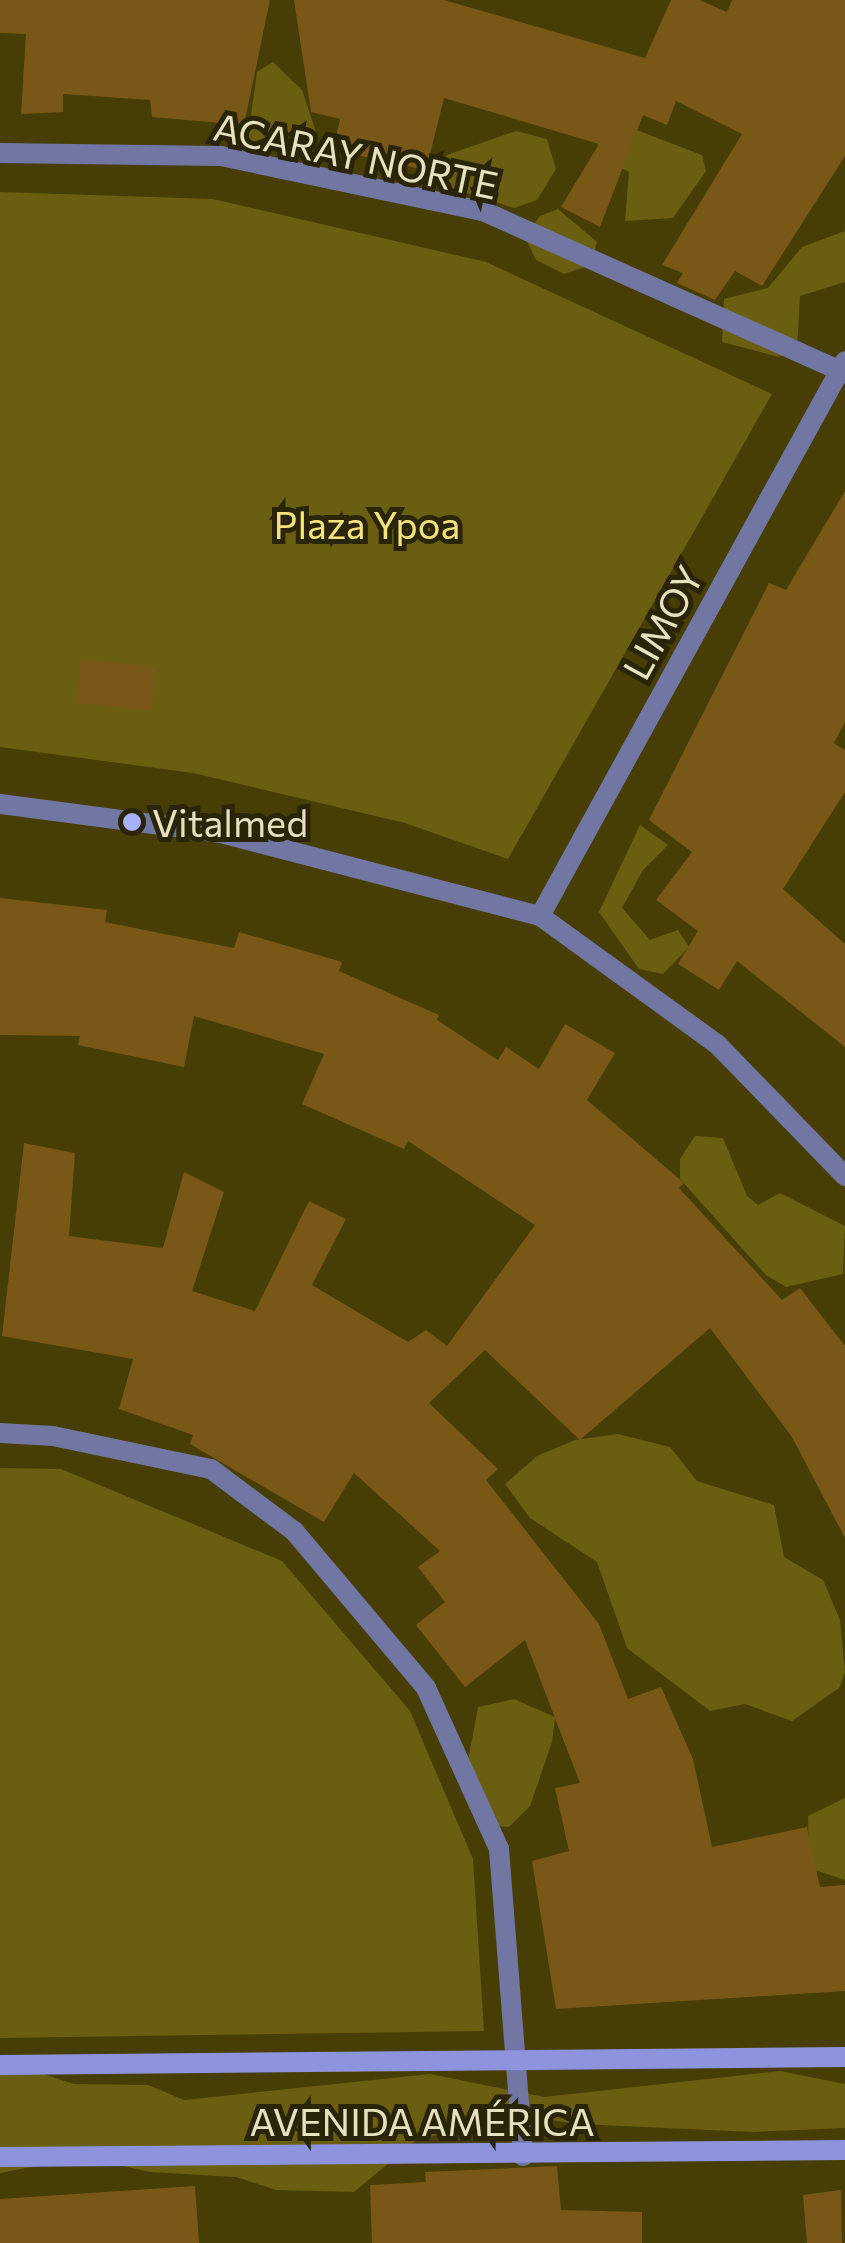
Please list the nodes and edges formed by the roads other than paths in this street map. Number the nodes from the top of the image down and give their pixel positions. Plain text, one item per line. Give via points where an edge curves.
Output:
1 (0, 154) edge
2 (844, 368) edge
3 (0, 804) edge
4 (540, 916) junction
5 (845, 1176) edge
6 (0, 1433) edge
7 (845, 2058) edge
8 (519, 2059) junction
9 (0, 2065) edge
10 (845, 2150) edge
11 (523, 2156) junction
12 (0, 2157) edge

1 - 2 street, ACARAY NORTE via 221,156 484,211
2 - 4 street, LIMOY
3 - 4 street via 221,834
4 - 5 street via 716,1044
6 - 8 street via 53,1436 211,1468 294,1531 426,1688 499,1849
7 - 8 main road, AVENIDA AMÉRICA
8 - 9 main road, AVENIDA AMÉRICA
8 - 11 street
10 - 11 main road, AVENIDA AMÉRICA
11 - 12 main road, AVENIDA AMÉRICA

